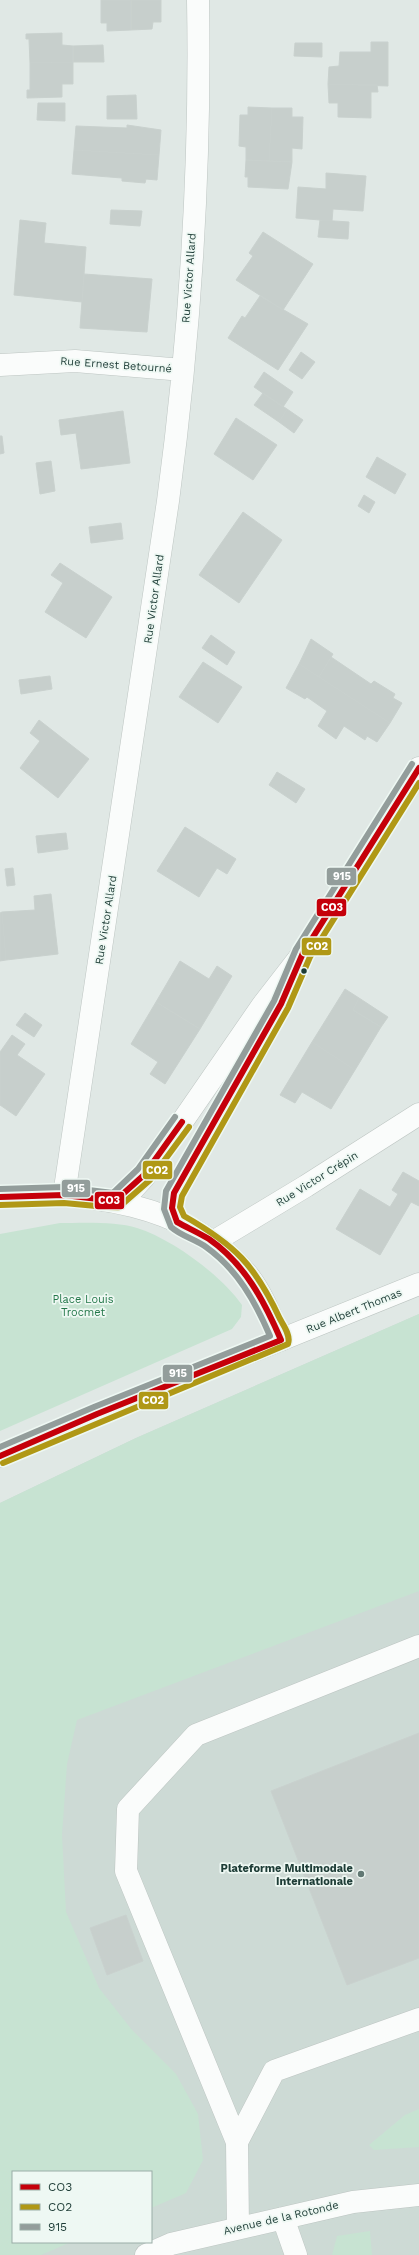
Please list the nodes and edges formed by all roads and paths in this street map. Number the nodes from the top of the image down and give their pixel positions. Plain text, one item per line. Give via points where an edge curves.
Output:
1 (198, 0) edge
2 (0, 365) edge
3 (183, 370) junction
4 (419, 768) edge
5 (304, 953) junction
6 (419, 1114) edge
7 (64, 1195) junction
8 (0, 1197) edge
9 (116, 1201) junction
10 (177, 1222) junction
11 (213, 1242) junction
12 (419, 1284) edge
13 (281, 1340) junction
14 (0, 1456) edge
15 (419, 1646) edge
16 (419, 2019) edge
17 (237, 2142) junction
18 (419, 2195) edge
19 (283, 2218) junction
20 (238, 2228) junction
21 (146, 2255) edge
22 (296, 2255) edge

1 - 3 street, Rue Victor Allard via 199,56 194,208
2 - 3 street, Rue Ernest Betourné via 76,361
3 - 7 street, Rue Victor Allard via 167,509
4 - 5 street
5 - 9 street via 262,1006 144,1177
5 - 10 street via 261,1041 174,1193 172,1208
6 - 11 street, Rue Victor Crépin
7 - 8 street
7 - 9 street
9 - 10 street via 147,1209
10 - 11 street
11 - 13 street via 233,1258 260,1292
12 - 13 street, Rue Albert Thomas
13 - 14 street, Rue Albert Thomas
15 - 17 street via 196,1735 128,1809 126,1871
16 - 17 street via 274,2071
17 - 20 street
18 - 19 street, Avenue de la Rotonde via 353,2202
19 - 20 street, Avenue de la Rotonde
19 - 22 street
20 - 21 street, Avenue de la Rotonde via 171,2244

